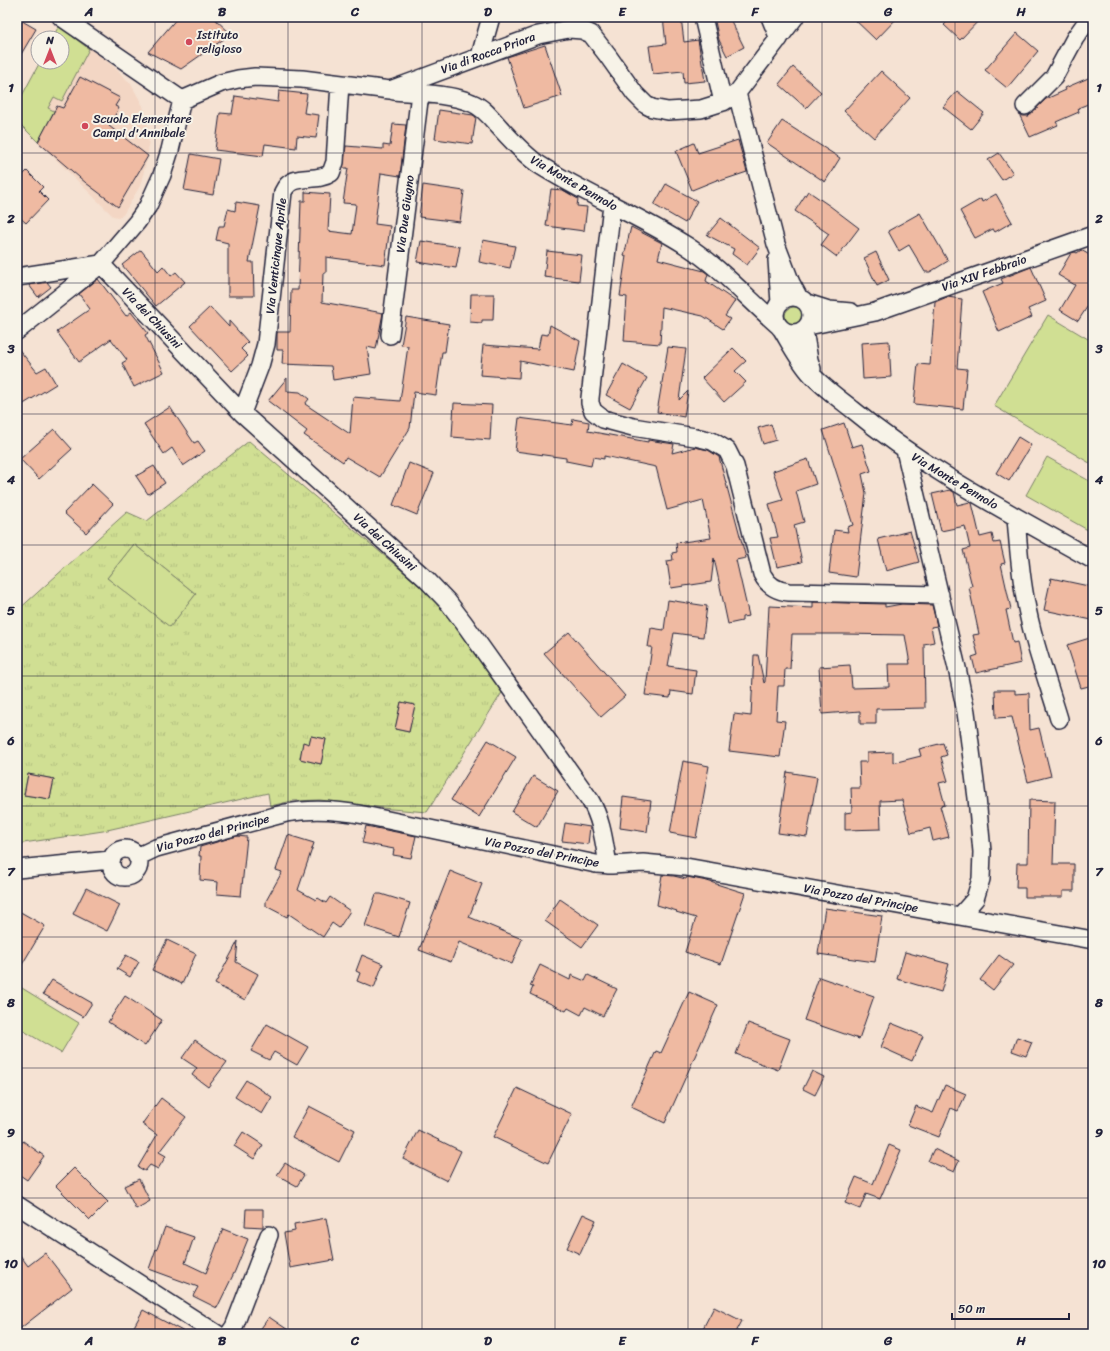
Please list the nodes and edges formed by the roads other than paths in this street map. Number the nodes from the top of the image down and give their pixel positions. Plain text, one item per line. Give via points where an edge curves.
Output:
1 (61, 17) edge
2 (491, 17) edge
3 (703, 17) edge
4 (770, 17) edge
5 (795, 17) edge
6 (1090, 17) edge
7 (779, 39) junction
8 (480, 56) junction
9 (340, 84) junction
10 (390, 90) junction
11 (420, 93) junction
12 (737, 93) junction
13 (182, 100) junction
14 (723, 102) junction
15 (1025, 106) dead end
16 (612, 205) junction
17 (1093, 235) edge
18 (776, 244) junction
19 (101, 264) junction
20 (17, 277) edge
21 (803, 301) junction
22 (875, 312) junction
23 (779, 316) junction
24 (806, 328) junction
25 (17, 332) edge
26 (390, 335) dead end
27 (827, 388) junction
28 (242, 413) junction
29 (905, 450) junction
30 (1016, 517) junction
31 (1093, 560) edge
32 (940, 596) junction
33 (1059, 719) dead end
34 (137, 857) junction
35 (111, 860) junction
36 (608, 865) junction
37 (17, 869) edge
38 (960, 916) junction
39 (1093, 940) edge
40 (17, 1205) edge
41 (269, 1235) dead end
42 (216, 1334) edge
43 (228, 1334) edge

1 - 13 street
2 - 8 street
3 - 14 street
4 - 7 street
5 - 7 street, Via di Rocca Priora
6 - 15 street via 1073,41 1054,77
7 - 12 street, Via di Rocca Priora
8 - 10 street, Via di Rocca Priora
8 - 14 street, Via di Rocca Priora via 548,32 579,30 594,37 629,87 646,105 663,111 679,111 701,109
9 - 10 street, Via di Rocca Priora
9 - 13 street, Via di Rocca Priora via 284,77 247,78 221,83
9 - 28 street, Via Venticinque Aprile via 331,173 292,182 287,184 283,192 266,344
10 - 11 street, Via Monte Pennolo
11 - 16 street, Via Monte Pennolo via 475,104 532,160
11 - 26 street, Via Due Giugno
12 - 14 street, Via di Rocca Priora
12 - 18 street
13 - 19 street via 170,150 153,195 138,222
16 - 23 street, Via Monte Pennolo via 688,247 734,285
16 - 32 street via 590,398 596,415 608,421 642,429 701,438 727,450 736,466 762,574 774,588 790,592
17 - 22 street, Via XIV Febbraio
18 - 21 street via 791,283
18 - 23 street
19 - 20 street
19 - 25 street
19 - 28 street, Via dei Chiusini
21 - 22 street, Via XIV Febbraio via 836,312
21 - 23 street via 789,298
21 - 24 street via 810,307 812,316
22 - 24 street, Via XIV Febbraio
23 - 24 street via 788,332 793,333
23 - 27 street, Via Monte Pennolo via 810,373
24 - 27 street, Via Monte Pennolo via 811,367
27 - 29 street, Via Monte Pennolo
28 - 36 street, Via dei Chiusini via 421,574 453,608 590,800 600,823
29 - 30 street, Via Monte Pennolo
29 - 32 street
30 - 31 street, Via Monte Pennolo
30 - 33 street via 1025,599 1035,642
32 - 38 street via 966,712 982,852 978,893 973,903
34 - 35 street via 125,849 116,852
34 - 35 street via 138,869 127,877 114,873
34 - 36 street, Via Pozzo del Principe via 156,848 286,813 321,810 364,815
35 - 37 street
36 - 38 street, Via Pozzo del Principe via 644,863 686,867
38 - 39 street, Via Pozzo del Principe
40 - 42 street
41 - 43 street via 234,1327

